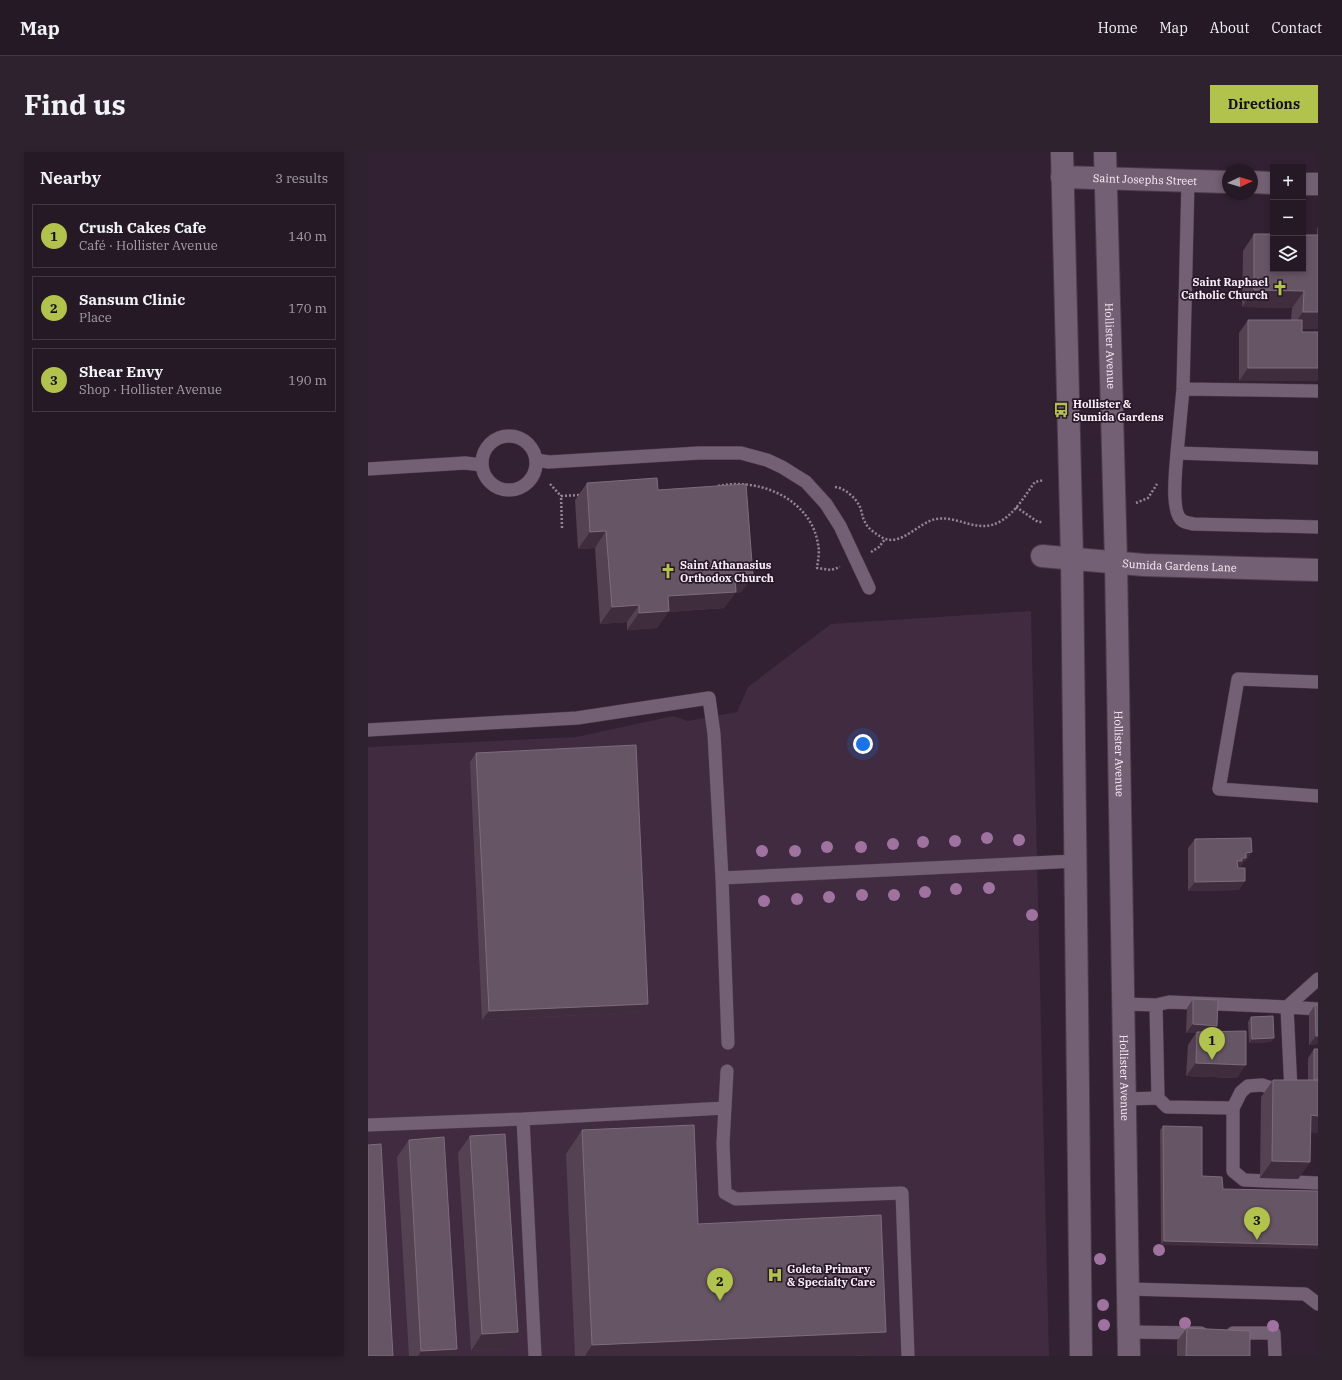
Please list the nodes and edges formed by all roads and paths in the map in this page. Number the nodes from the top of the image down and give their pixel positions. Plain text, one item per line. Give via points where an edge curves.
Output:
1 (1062, 152) edge
2 (1105, 152) edge
3 (1062, 177) junction
4 (1106, 179) junction
5 (1188, 181) junction
6 (1222, 182) edge
7 (1258, 182) edge
8 (1270, 183) edge
9 (1306, 184) edge
10 (1318, 184) edge
11 (1183, 388) junction
12 (1318, 391) edge
13 (1177, 453) junction
14 (1318, 458) edge
15 (536, 460) junction
16 (482, 465) junction
17 (368, 469) edge
18 (1044, 480) dead end
19 (550, 484) dead end
20 (832, 486) dead end
21 (716, 487) edge
22 (584, 495) dead end
23 (561, 496) junction
24 (1016, 507) junction
25 (1042, 522) dead end
26 (1318, 527) edge
27 (562, 528) dead end
28 (885, 539) junction
29 (870, 553) dead end
30 (1042, 556) dead end
31 (1072, 558) junction
32 (1116, 562) junction
33 (840, 567) dead end
34 (1318, 570) edge
35 (869, 588) dead end
36 (1318, 682) edge
37 (368, 730) edge
38 (1318, 796) edge
39 (1076, 861) junction
40 (722, 878) junction
41 (1318, 979) edge
42 (1124, 1004) junction
43 (1156, 1005) junction
44 (1287, 1007) junction
45 (1318, 1009) edge
46 (728, 1043) dead end
47 (727, 1071) dead end
48 (1291, 1091) junction
49 (1318, 1091) edge
50 (1158, 1098) junction
51 (1126, 1100) junction
52 (725, 1108) junction
53 (1233, 1108) junction
54 (523, 1119) junction
55 (368, 1125) edge
56 (1318, 1183) edge
57 (1129, 1289) junction
58 (1318, 1304) edge
59 (1129, 1332) junction
60 (535, 1356) edge
61 (908, 1356) edge
62 (1081, 1356) edge
63 (1129, 1356) edge
64 (1275, 1356) edge

1 - 3 main road
2 - 4 main road, Hollister Avenue
3 - 4 main road, Saint Josephs Street
3 - 31 main road
4 - 5 main road, Saint Josephs Street
4 - 32 main road, Hollister Avenue
5 - 6 main road, Saint Josephs Street
5 - 11 lane
7 - 8 main road
9 - 10 main road
11 - 12 lane
11 - 13 lane
13 - 14 lane
13 - 26 lane via 1175,504 1178,516 1183,521 1193,524
15 - 16 lane via 529,444 521,438 504,436 488,445 483,453
15 - 16 lane via 532,478 518,489 509,491 493,485 486,479
15 - 35 lane via 549,462 741,453 767,460 806,482 826,504 840,526
16 - 17 lane via 465,463
18 - 24 path via 1036,482
19 - 23 path
20 - 28 path via 856,499 864,522
21 - 33 path via 729,484 759,486 789,499 802,511 814,530 818,544 817,568 831,570
22 - 23 path
23 - 27 path
24 - 25 path
24 - 28 path via 1001,521 985,526 936,519 924,523 903,537
28 - 29 path
30 - 31 main road, Sumida Gardens Lane
31 - 32 main road, Sumida Gardens Lane
31 - 39 main road
32 - 34 main road, Sumida Gardens Lane
32 - 42 main road, Hollister Avenue
36 - 38 lane via 1238,679 1219,788
37 - 40 lane via 577,718 708,698 714,734
39 - 40 lane
39 - 62 main road
40 - 46 lane
41 - 44 lane
42 - 43 lane
42 - 51 main road, Hollister Avenue
43 - 44 lane via 1169,1002
43 - 50 lane
44 - 45 lane
44 - 48 lane
47 - 52 lane
48 - 49 lane
48 - 53 lane via 1262,1085 1248,1086 1241,1092
50 - 51 lane
50 - 53 lane via 1167,1107
51 - 57 main road, Hollister Avenue
52 - 54 lane
52 - 61 lane via 725,1193 736,1200 902,1193
53 - 56 lane via 1233,1171 1244,1180
54 - 55 lane
54 - 60 lane
57 - 58 lane via 1305,1294
57 - 59 main road, Hollister Avenue
59 - 63 main road, Hollister Avenue
59 - 64 lane via 1274,1333

